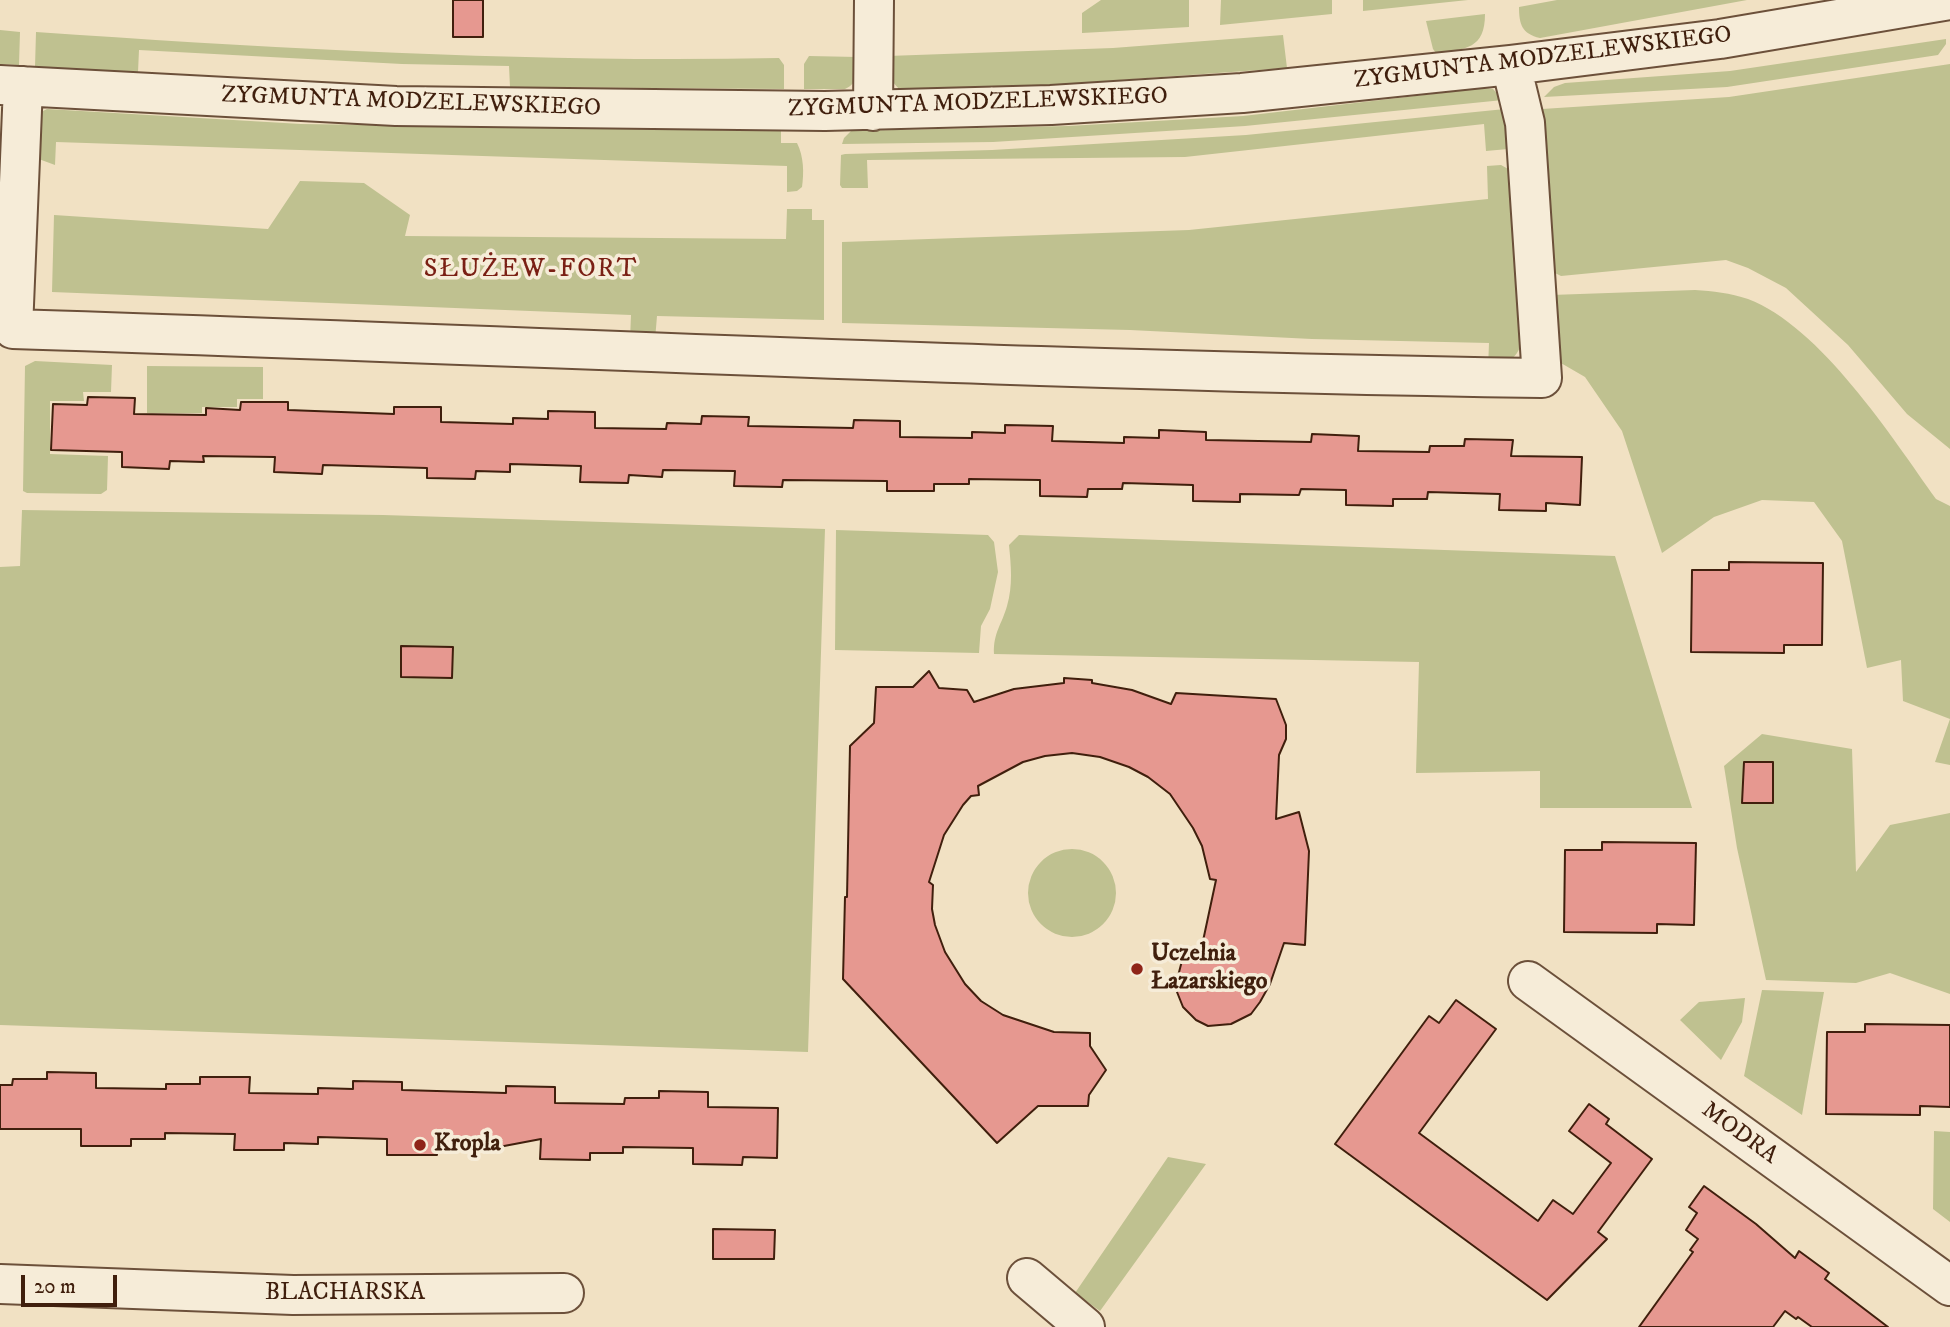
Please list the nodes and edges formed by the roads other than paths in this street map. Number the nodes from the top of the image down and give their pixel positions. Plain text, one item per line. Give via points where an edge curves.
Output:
1 (874, 0) edge
2 (1950, 0) edge
3 (1511, 65) junction
4 (11, 85) edge
5 (873, 111) junction
6 (1528, 981) dead end
7 (1027, 1278) dead end
8 (0, 1284) edge
9 (1950, 1286) edge
10 (564, 1293) dead end
11 (1085, 1327) edge

1 - 5 street
2 - 3 street, ZYGMUNTA MODZELEWSKIEGO via 1720,39
3 - 4 street via 1525,123 1542,378 834,360 13,329
3 - 5 street, ZYGMUNTA MODZELEWSKIEGO via 1166,99
4 - 5 street, ZYGMUNTA MODZELEWSKIEGO via 396,106
6 - 9 street, MODRA
7 - 11 street
8 - 10 street, BLACHARSKA via 293,1295

